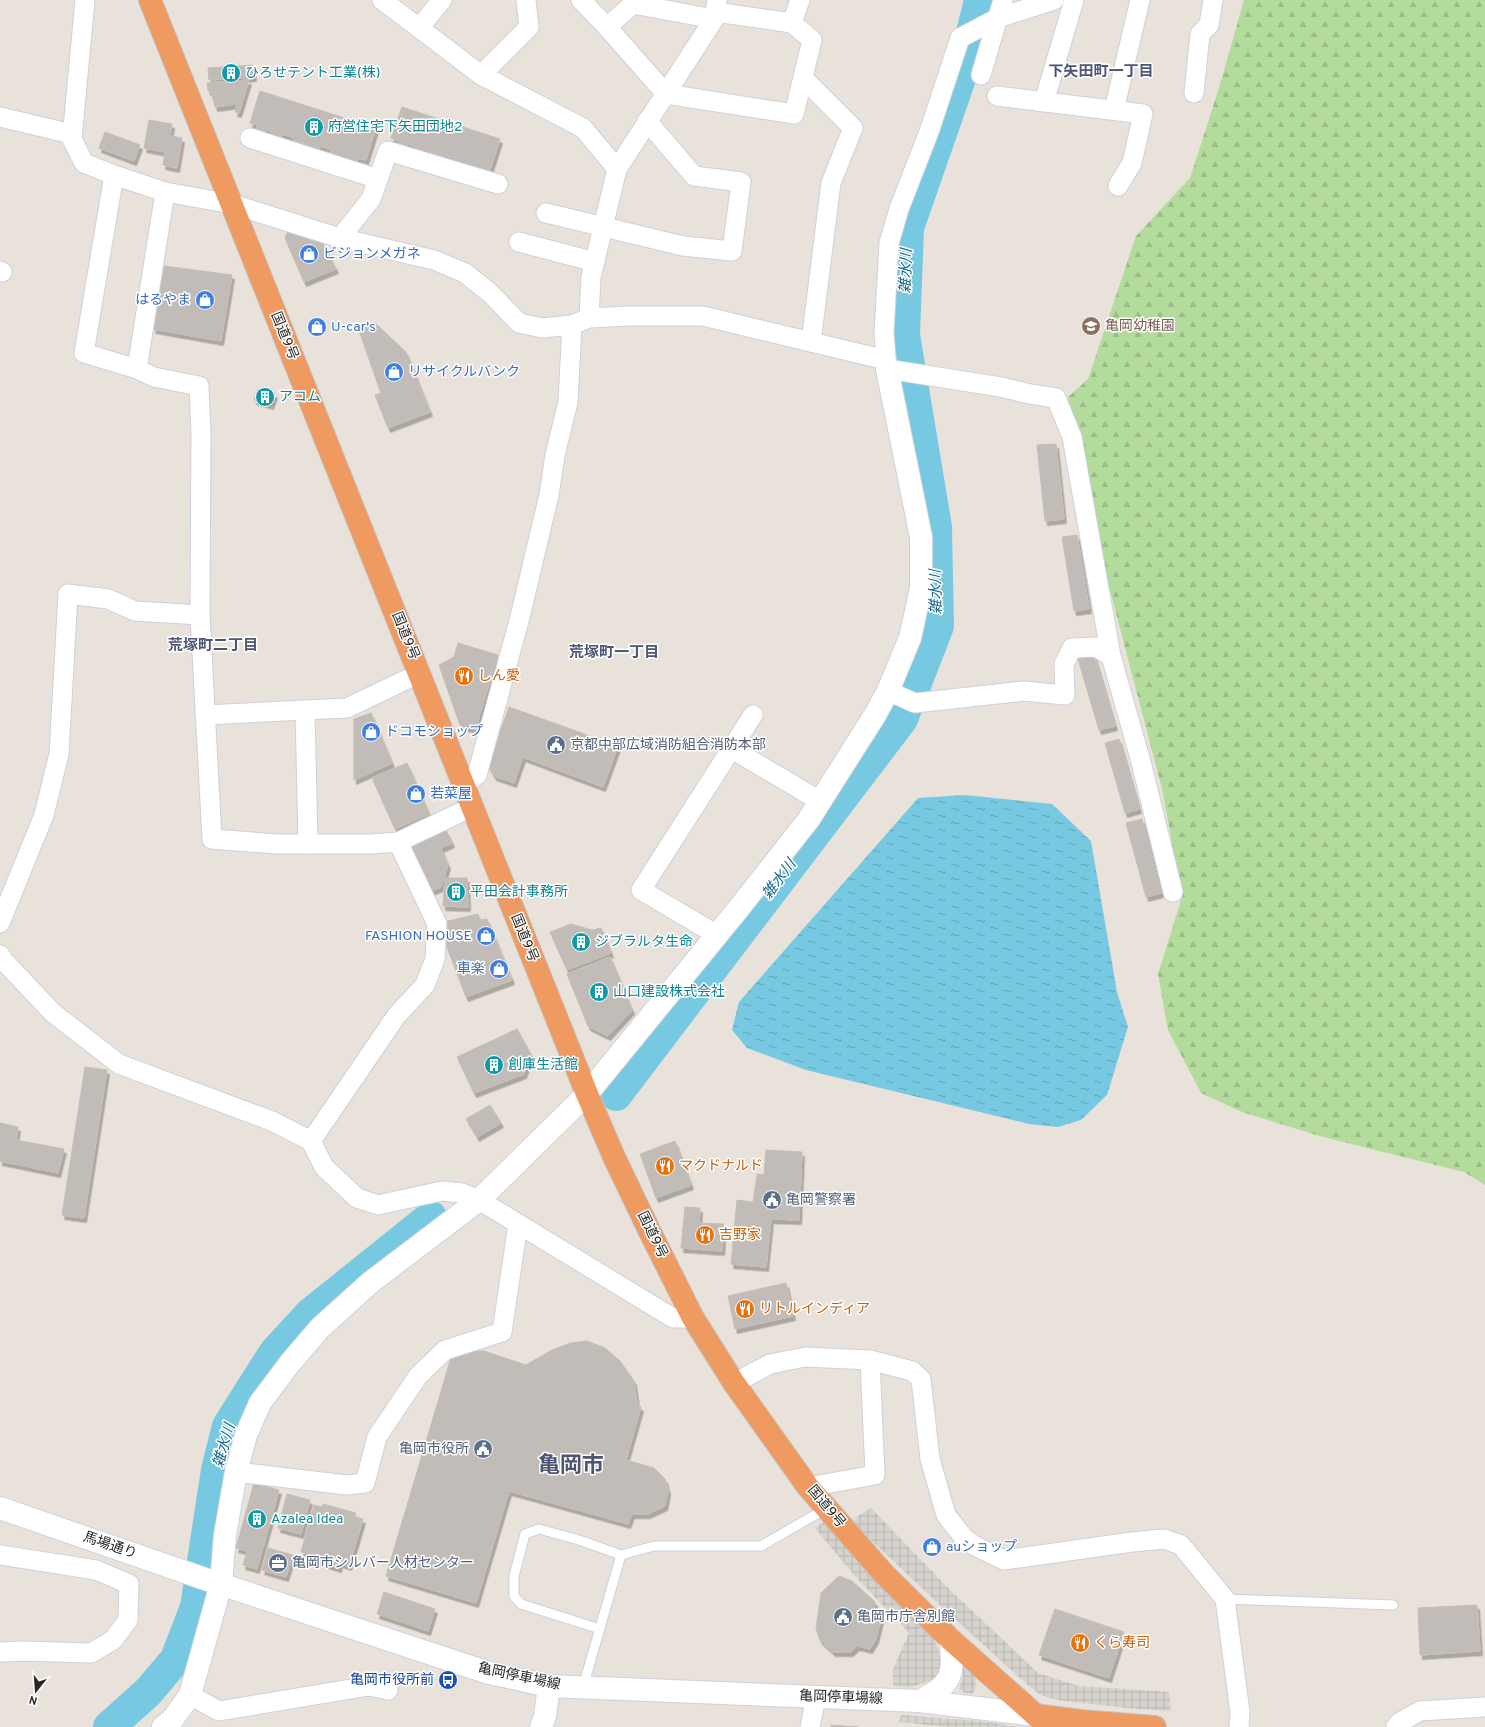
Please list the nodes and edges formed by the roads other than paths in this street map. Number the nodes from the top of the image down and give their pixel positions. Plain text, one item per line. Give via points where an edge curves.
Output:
1 (85, 0) edge
2 (150, 0) edge
3 (382, 0) edge
4 (442, 0) edge
5 (526, 0) edge
6 (581, 0) edge
7 (800, 0) edge
8 (1003, 0) edge
9 (1054, 0) edge
10 (1074, 0) edge
11 (1140, 0) edge
12 (1213, 0) edge
13 (633, 2) edge
14 (715, 10) edge
15 (998, 18) junction
16 (792, 23) junction
17 (607, 27) junction
18 (419, 28) junction
19 (481, 75) junction
20 (981, 75) dead end
21 (804, 79) junction
22 (666, 94) junction
23 (1194, 94) dead end
24 (997, 96) dead end
25 (1044, 102) junction
26 (1114, 110) junction
27 (0, 117) edge
28 (647, 122) junction
29 (72, 134) junction
30 (250, 138) dead end
31 (617, 169) junction
32 (114, 175) junction
33 (378, 179) junction
34 (498, 184) dead end
35 (1118, 186) dead end
36 (165, 192) junction
37 (232, 204) junction
38 (546, 213) dead end
39 (602, 226) junction
40 (340, 238) junction
41 (519, 242) dead end
42 (595, 262) junction
43 (581, 322) junction
44 (812, 342) junction
45 (887, 365) junction
46 (137, 369) junction
47 (200, 615) junction
48 (1111, 656) junction
49 (420, 673) junction
50 (888, 691) junction
51 (305, 711) junction
52 (205, 715) junction
53 (753, 715) dead end
54 (732, 749) junction
55 (464, 784) junction
56 (820, 801) junction
57 (472, 807) junction
58 (398, 842) junction
59 (308, 844) junction
60 (1173, 892) dead end
61 (0, 923) edge
62 (717, 935) junction
63 (1, 964) edge
64 (587, 1094) junction
65 (311, 1141) junction
66 (479, 1200) junction
67 (518, 1224) junction
68 (694, 1318) junction
69 (870, 1360) junction
70 (734, 1383) junction
71 (236, 1472) junction
72 (808, 1487) junction
73 (0, 1508) edge
74 (827, 1508) junction
75 (0, 1555) edge
76 (621, 1555) junction
77 (214, 1582) junction
78 (1225, 1599) junction
79 (1393, 1605) dead end
80 (600, 1629) junction
81 (950, 1639) junction
82 (0, 1652) edge
83 (549, 1686) junction
84 (583, 1687) junction
85 (388, 1690) dead end
86 (190, 1695) junction
87 (816, 1697) junction
88 (919, 1701) junction
89 (1485, 1707) edge
90 (1042, 1721) edge
91 (163, 1727) edge
92 (541, 1727) edge
93 (810, 1727) edge
94 (1156, 1727) edge
95 (1239, 1727) edge
96 (1396, 1727) edge

1 - 29 street
2 - 37 highway, 国道9号
3 - 18 street
4 - 18 street
5 - 19 street via 530,27
6 - 17 street
7 - 16 street
8 - 15 street
9 - 15 street
10 - 25 street
11 - 26 street
12 - 23 street via 1209,25 1200,34
13 - 14 street
13 - 17 street
14 - 16 street
14 - 22 street
15 - 20 street
15 - 45 street via 960,38 930,129 898,209 889,243 886,277 884,333
16 - 21 street via 812,40
17 - 22 street
18 - 19 street
19 - 31 street via 583,128
21 - 22 street via 794,114
21 - 44 street via 853,128 831,183
22 - 28 street
24 - 25 street
25 - 26 street
26 - 35 street via 1143,114 1132,163
27 - 29 street
28 - 31 street
28 - 39 street via 694,176 741,182 732,251 683,246
29 - 32 street via 84,163
30 - 33 street
31 - 39 street
32 - 36 street
32 - 46 street via 84,353
33 - 34 street via 388,151
33 - 40 street via 371,199
36 - 37 street
36 - 46 street
37 - 40 street
37 - 49 highway, 国道9号
38 - 39 street
39 - 42 street
40 - 43 street via 434,260 465,273 490,293 520,323 542,328
41 - 42 street
42 - 43 street
43 - 44 street via 629,316 704,316
43 - 55 street via 549,495 520,617 477,775
44 - 45 street
45 - 48 street via 1056,398 1072,437
45 - 50 street via 921,537 921,588 910,638
46 - 47 street via 154,377 199,386
47 - 52 street
47 - 61 street via 136,611 108,599 68,594 59,754 44,815
48 - 50 street via 1096,647 1072,648 1064,664 1065,695 1024,691 915,703
48 - 60 street via 1141,762
49 - 51 street via 347,708
49 - 55 highway, 国道9号
50 - 56 street
51 - 52 street
51 - 59 street
52 - 59 street via 212,839
53 - 54 street
54 - 56 street
54 - 62 street via 642,890
55 - 57 highway, 国道9号
56 - 62 street via 809,819
57 - 58 street
57 - 64 highway, 国道9号
58 - 59 street
58 - 65 street via 437,924 435,959 425,985 397,1015
62 - 64 street
63 - 65 street via 53,1013 120,1064 272,1121
64 - 66 street
64 - 68 highway, 国道9号 via 614,1157
65 - 66 street via 324,1167 358,1198 378,1205 442,1191 462,1193
66 - 67 street
66 - 71 street via 371,1282 320,1328 260,1403 246,1435
67 - 68 street via 673,1318
67 - 71 street via 502,1332 445,1350 418,1376 377,1437 365,1483 347,1485
68 - 70 highway, 国道9号
69 - 70 street via 805,1357 770,1364
69 - 72 street via 875,1475
69 - 78 street via 912,1371 921,1379 930,1459 946,1515 964,1538 975,1546 1004,1560 1164,1539 1181,1545
70 - 72 highway, 国道9号
71 - 77 street via 226,1535
72 - 74 highway, 国道9号
73 - 77 street, 馬場通り
74 - 76 lane via 761,1546 654,1546
74 - 81 highway, 国道9号 via 884,1574
75 - 82 street via 96,1570 128,1584 128,1620 113,1640 91,1653
76 - 80 lane
76 - 80 lane via 539,1529 525,1534 514,1576 514,1596 521,1604
77 - 83 street, 亀岡停車場線 via 489,1672
77 - 86 street
78 - 79 lane
78 - 95 street via 1240,1712
80 - 84 lane
81 - 88 street via 953,1659 950,1676 943,1688
81 - 90 highway, 国道9号
83 - 84 street, 亀岡停車場線
83 - 92 street
84 - 87 street, 亀岡停車場線
85 - 86 street via 369,1686 219,1711
86 - 91 street via 172,1720
87 - 88 street, 亀岡停車場線
87 - 93 street
88 - 90 street, 亀岡停車場線
89 - 96 street via 1420,1711
90 - 94 highway via 1081,1721

